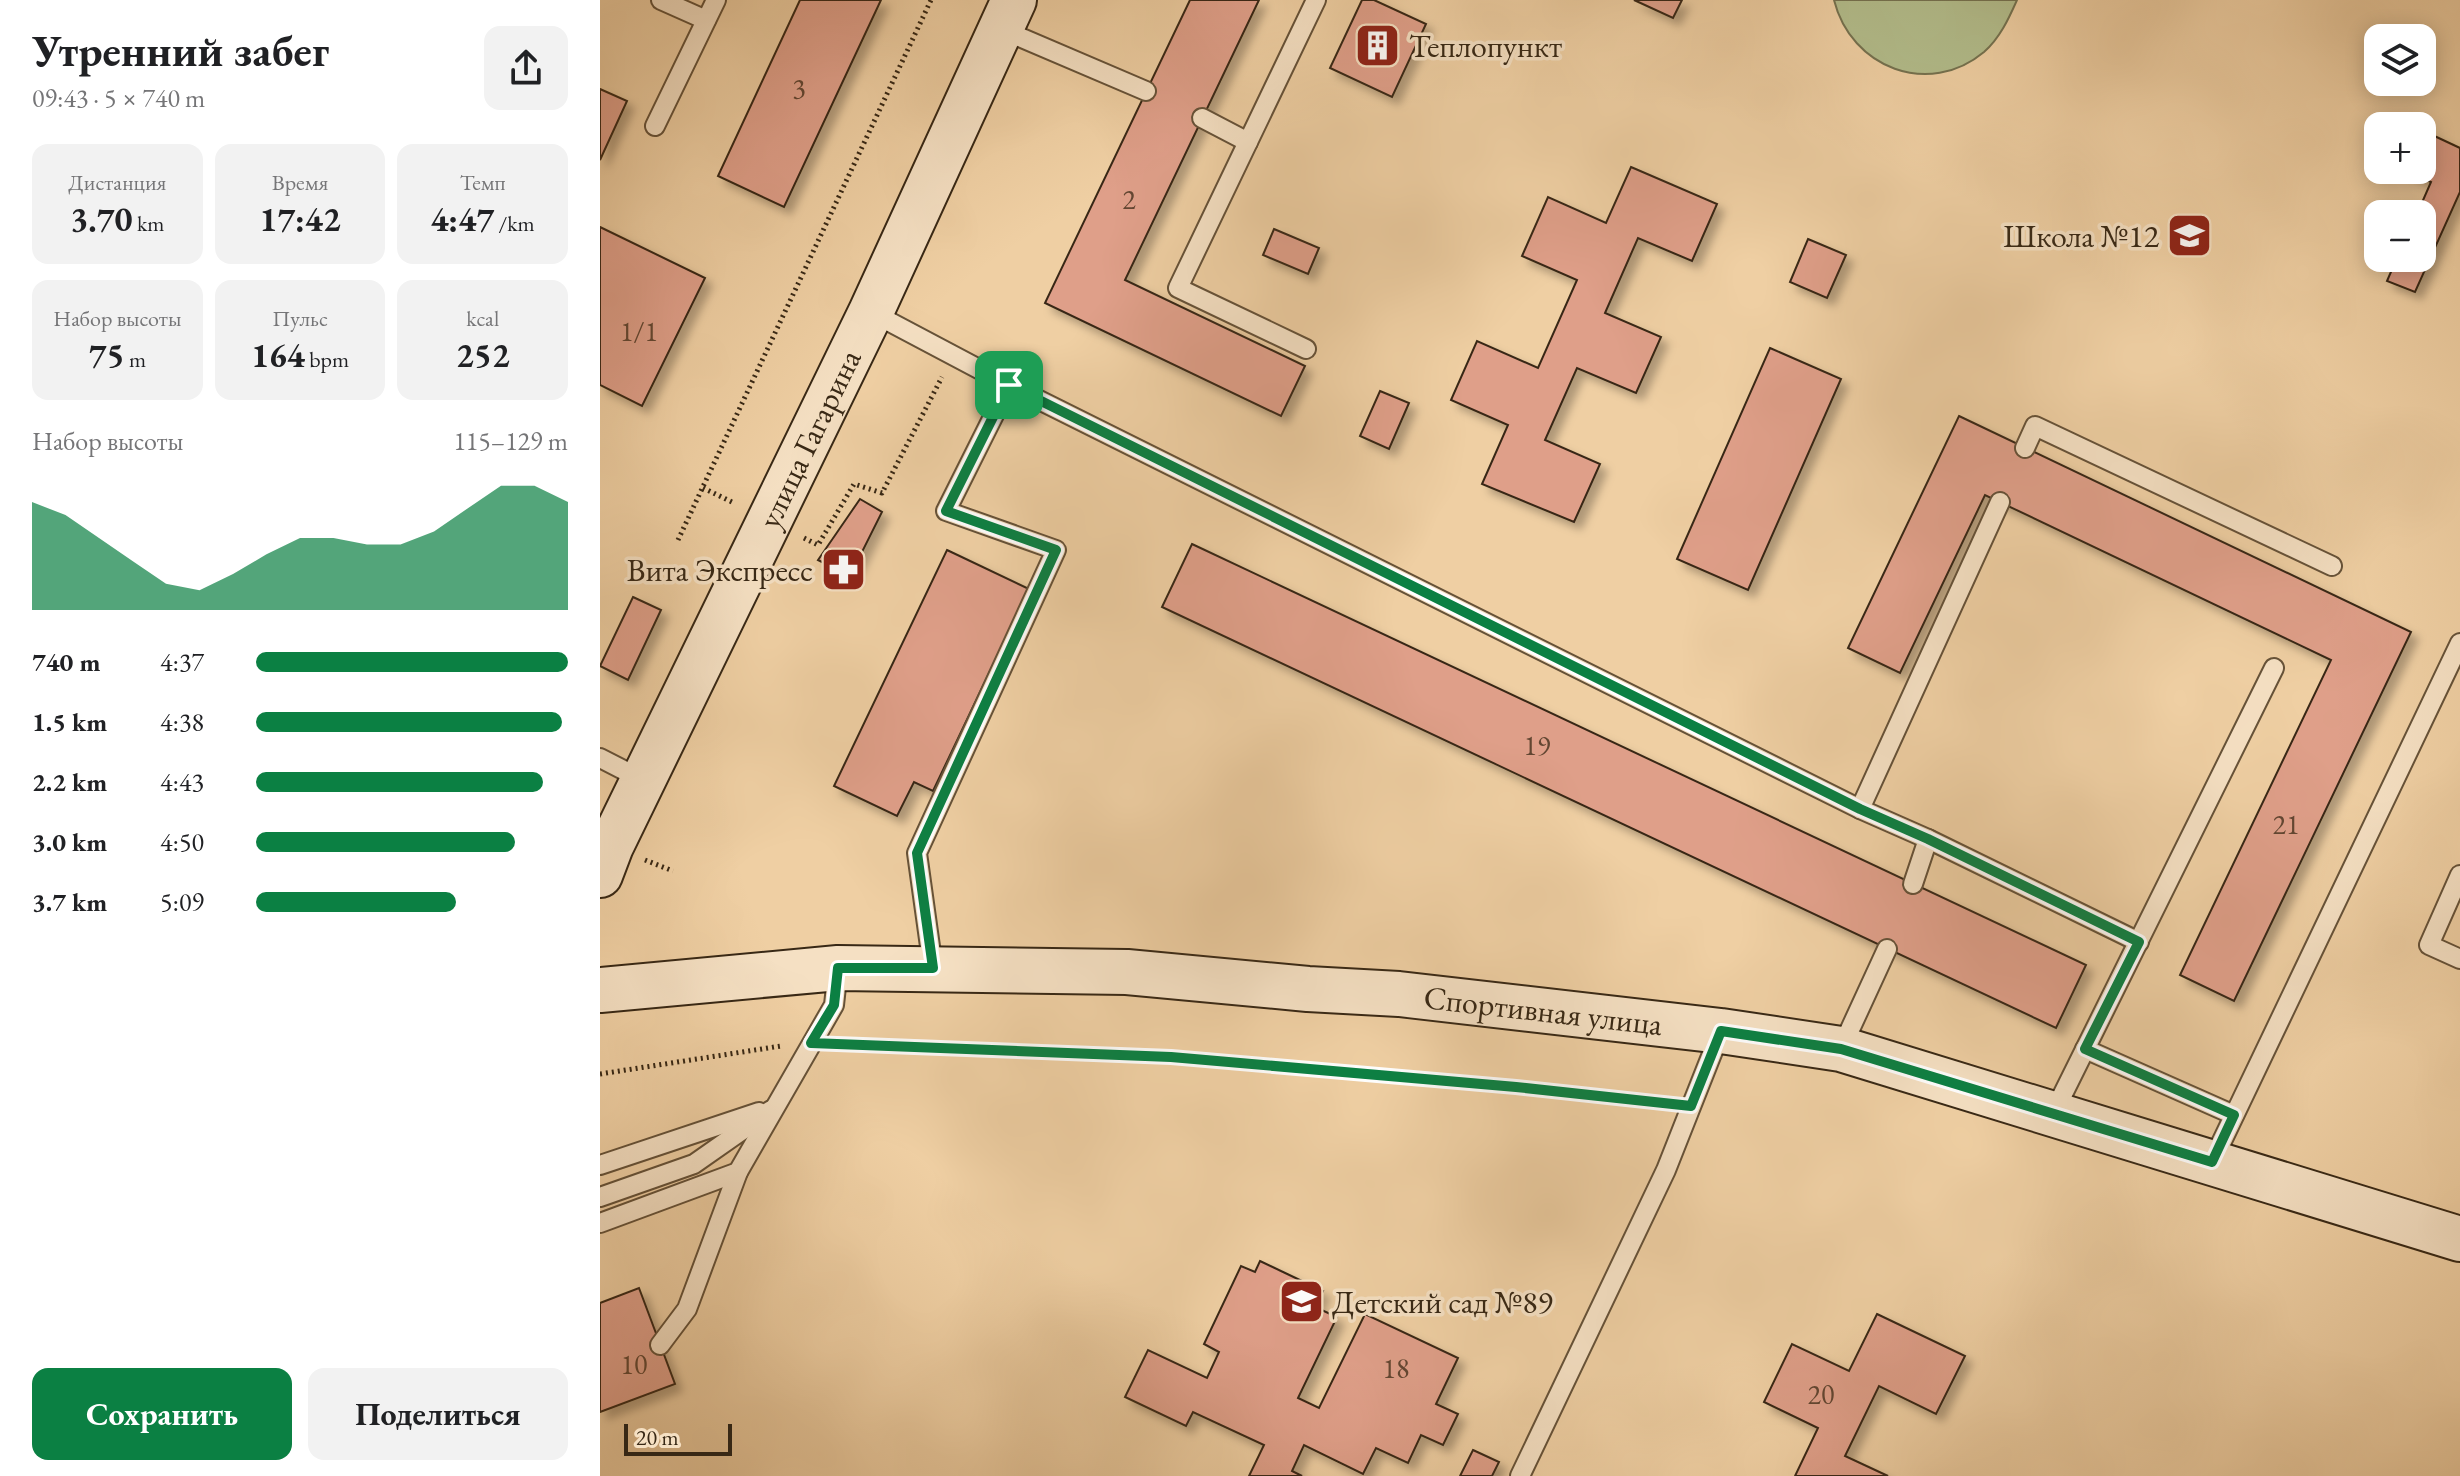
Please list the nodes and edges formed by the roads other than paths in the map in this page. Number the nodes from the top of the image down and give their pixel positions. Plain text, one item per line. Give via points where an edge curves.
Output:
1 (661, 0) edge
2 (716, 0) edge
3 (1316, 0) edge
4 (1008, 15) edge
5 (706, 20) junction
6 (1146, 91) dead end
7 (1202, 118) dead end
8 (655, 126) dead end
9 (1248, 142) junction
10 (871, 312) junction
11 (1306, 349) dead end
12 (1009, 385) junction
13 (2025, 448) dead end
14 (2000, 502) dead end
15 (2332, 566) dead end
16 (2460, 643) edge
17 (2274, 668) dead end
18 (600, 758) edge
19 (643, 780) junction
20 (1860, 809) junction
21 (1928, 839) junction
22 (600, 875) edge
23 (2460, 875) edge
24 (1913, 884) dead end
25 (2139, 942) junction
26 (1887, 949) dead end
27 (2460, 959) edge
28 (838, 968) junction
29 (933, 968) junction
30 (600, 990) edge
31 (1721, 1031) junction
32 (1841, 1049) junction
33 (2085, 1049) junction
34 (776, 1106) junction
35 (2053, 1114) junction
36 (2234, 1115) junction
37 (2212, 1162) junction
38 (600, 1165) edge
39 (738, 1172) junction
40 (600, 1197) edge
41 (600, 1223) edge
42 (2460, 1239) edge
43 (660, 1345) dead end
44 (1520, 1476) edge

1 - 5 lane
2 - 5 lane
3 - 9 lane
4 - 6 lane
4 - 10 street, улица Гагарина
5 - 8 lane
7 - 9 lane
9 - 11 lane via 1178,288
10 - 12 lane
10 - 19 street, улица Гагарина
12 - 20 lane
12 - 29 lane via 946,511 1056,550 917,853
13 - 15 lane via 2035,426
14 - 20 lane
16 - 36 lane
17 - 25 lane
18 - 19 lane
19 - 22 street, улица Гагарина
20 - 21 lane
21 - 24 lane
21 - 25 lane
23 - 27 lane via 2429,945
25 - 33 lane
26 - 32 lane
28 - 29 street, Спортивная улица
28 - 30 street, Спортивная улица
28 - 34 lane via 834,1005
29 - 31 street, Спортивная улица via 1127,972 1399,994
31 - 32 street, Спортивная улица
31 - 44 lane via 1660,1183
32 - 35 street, Спортивная улица
33 - 35 lane
33 - 36 lane
34 - 38 lane
34 - 39 lane
34 - 40 lane via 694,1164
35 - 37 street, Спортивная улица
36 - 37 lane
37 - 42 street, Спортивная улица
39 - 41 lane
39 - 43 lane via 687,1309

